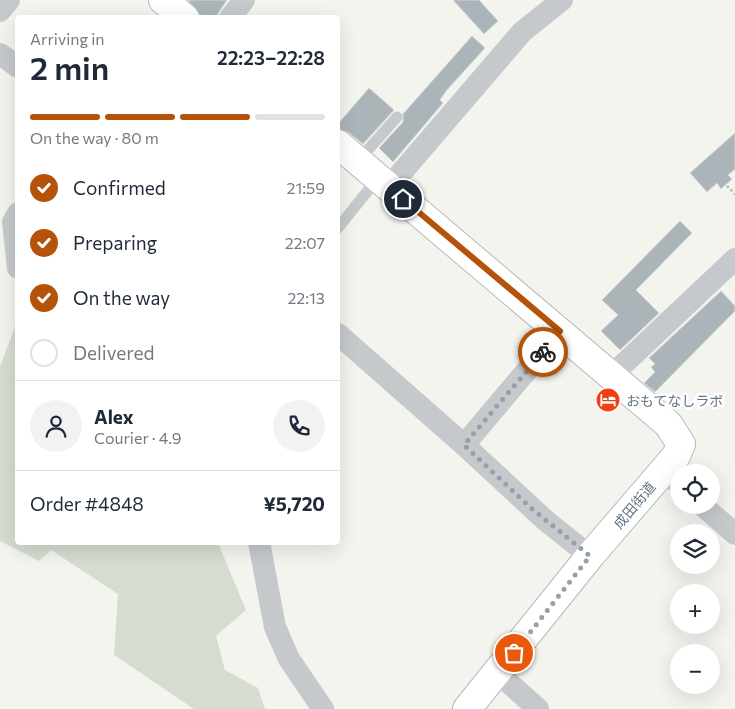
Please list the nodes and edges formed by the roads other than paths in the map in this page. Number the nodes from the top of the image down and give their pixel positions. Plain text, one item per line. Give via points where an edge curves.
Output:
1 (9, 0) edge
2 (163, 0) edge
3 (244, 0) edge
4 (562, 0) edge
5 (0, 11) edge
6 (182, 15) edge
7 (232, 15) edge
8 (0, 54) edge
9 (15, 65) edge
10 (397, 117) dead end
11 (365, 168) edge
12 (15, 218) edge
13 (340, 224) edge
14 (15, 243) edge
15 (735, 259) edge
16 (15, 266) edge
17 (0, 278) edge
18 (560, 331) junction
19 (340, 336) edge
20 (612, 375) junction
21 (464, 445) junction
22 (674, 464) edge
23 (670, 478) edge
24 (712, 514) edge
25 (735, 534) edge
26 (261, 545) edge
27 (590, 556) junction
28 (498, 673) junction
29 (323, 709) edge
30 (467, 709) edge
31 (538, 709) edge

1 - 5 street
2 - 6 street
3 - 7 street
4 - 11 street
8 - 9 street
10 - 11 lane
11 - 13 lane
11 - 18 street, 成田街道
12 - 14 street
15 - 20 street
16 - 17 street
18 - 20 street, 成田街道
18 - 21 street
19 - 21 street
20 - 22 street, 成田街道 via 668,424 681,444
21 - 27 street via 512,491
23 - 27 street, 成田街道
24 - 25 street
26 - 29 street via 275,627 289,659
27 - 28 street, 成田街道
28 - 30 street, 成田街道
28 - 31 street

